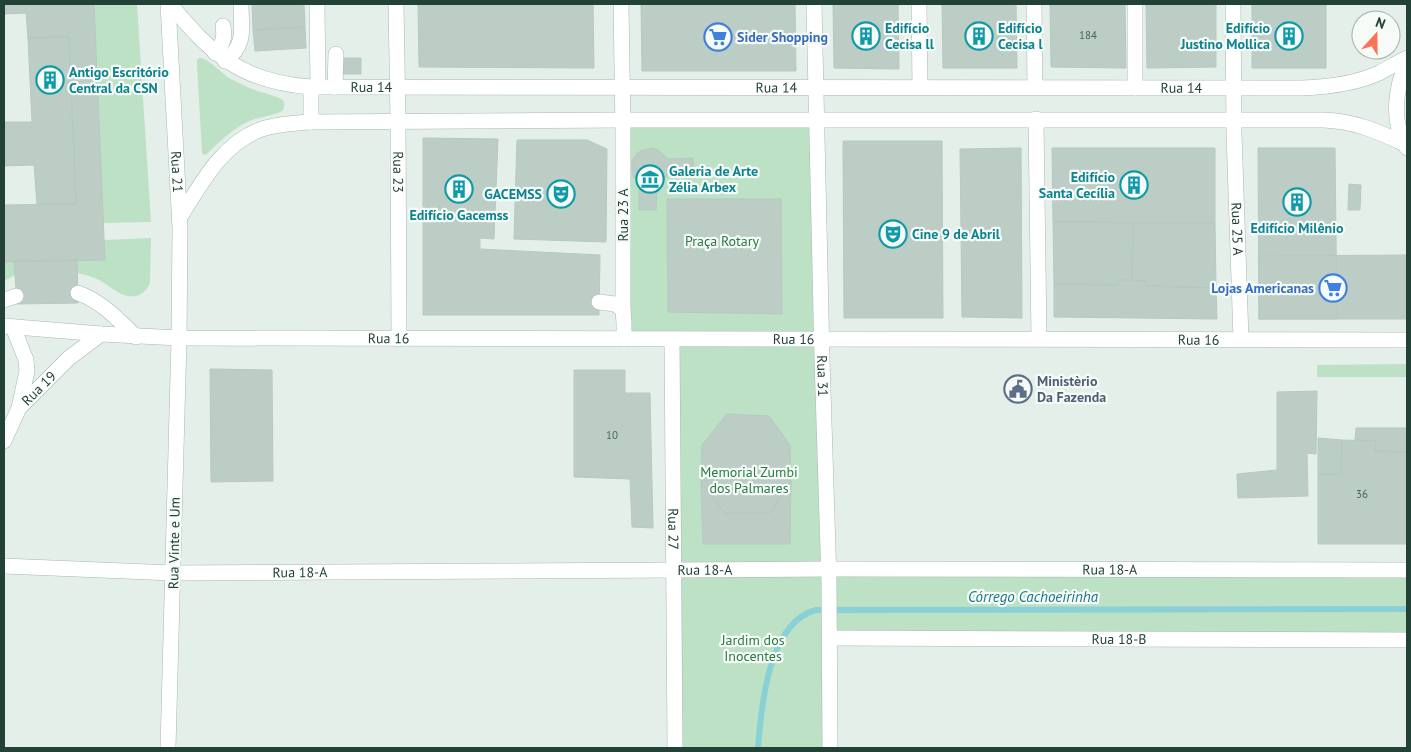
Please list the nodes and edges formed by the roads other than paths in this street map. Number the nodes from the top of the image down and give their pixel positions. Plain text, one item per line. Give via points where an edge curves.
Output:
1 (169, 4) edge
2 (241, 4) edge
3 (317, 4) edge
4 (396, 4) edge
5 (621, 4) edge
6 (814, 4) edge
7 (919, 4) edge
8 (1034, 4) edge
9 (1135, 4) edge
10 (1233, 4) edge
11 (223, 26) dead end
12 (336, 54) dead end
13 (220, 57) junction
14 (1407, 58) edge
15 (1407, 64) edge
16 (315, 87) junction
17 (335, 87) junction
18 (397, 87) junction
19 (816, 87) junction
20 (920, 87) junction
21 (1035, 87) junction
22 (622, 88) junction
23 (1136, 88) junction
24 (1234, 88) junction
25 (1036, 119) junction
26 (398, 120) junction
27 (623, 120) junction
28 (816, 120) junction
29 (1234, 120) junction
30 (311, 122) junction
31 (1406, 146) edge
32 (180, 217) junction
33 (78, 293) tunnel mouth
34 (599, 302) dead end
35 (623, 310) junction
36 (9, 326) edge
37 (101, 334) junction
38 (136, 336) junction
39 (179, 338) junction
40 (399, 339) junction
41 (624, 339) junction
42 (672, 339) junction
43 (1039, 339) junction
44 (1241, 339) junction
45 (822, 340) junction
46 (1407, 340) edge
47 (19, 408) junction
48 (4, 441) edge
49 (4, 566) edge
50 (673, 570) junction
51 (1407, 570) edge
52 (174, 572) junction
53 (829, 576) junction
54 (830, 633) junction
55 (1407, 640) edge
56 (168, 748) edge
57 (675, 748) edge
58 (830, 748) edge

1 - 13 street, Rua 14
1 - 32 street, Rua 21
2 - 13 street via 241,41 235,52
3 - 16 street
4 - 18 street, Rua 23
5 - 22 street
6 - 19 street, Rua 31
7 - 20 street
8 - 21 street
9 - 23 street
10 - 24 street
11 - 13 street
12 - 17 street
13 - 16 street, Rua 14 via 250,74 297,86
14 - 24 street, Rua 14 via 1380,73 1335,86
15 - 31 street via 1396,99 1398,122
16 - 17 street, Rua 14
16 - 30 street
17 - 18 street, Rua 14
18 - 22 street, Rua 14
18 - 26 street, Rua 23
19 - 20 street, Rua 14
19 - 22 street, Rua 14
19 - 28 street, Rua 31
20 - 21 street, Rua 14
21 - 23 street, Rua 14
22 - 27 street, Rua 23 A
23 - 24 street, Rua 14
24 - 29 street, Rua 25 A
25 - 28 street
25 - 29 street
25 - 43 street
26 - 27 street
26 - 30 street
26 - 40 street, Rua 23
27 - 28 street
27 - 35 street, Rua 23 A
28 - 45 street, Rua 31
29 - 31 street via 1342,121 1372,129
29 - 44 street, Rua 25 A
30 - 32 street via 277,125 239,141 210,171
32 - 39 street, Rua 21
33 - 38 street via 103,306
34 - 35 street via 615,304
35 - 41 street, Rua 23 A
36 - 37 street, Rua 16
36 - 47 street, Rua 19 via 26,360
37 - 38 street, Rua 16
37 - 47 street, Rua 19 via 69,358
38 - 39 street, Rua 16
39 - 40 street, Rua 16
39 - 52 street, Rua Vinte e Um
40 - 41 street, Rua 16
41 - 42 street, Rua 16
42 - 45 street, Rua 16
42 - 50 street, Rua 27
43 - 44 street, Rua 16
43 - 45 street, Rua 16
44 - 46 street, Rua 16
45 - 53 street, Rua 31
47 - 48 street
49 - 52 street, Rua 18-A
50 - 52 street, Rua 18-A
50 - 53 street, Rua 18-A
50 - 57 street, Rua 27
51 - 53 street, Rua 18-A
52 - 56 street, Rua Vinte e Um
53 - 54 street, Rua 31
54 - 55 street, Rua 18-B
54 - 58 street, Rua 31

